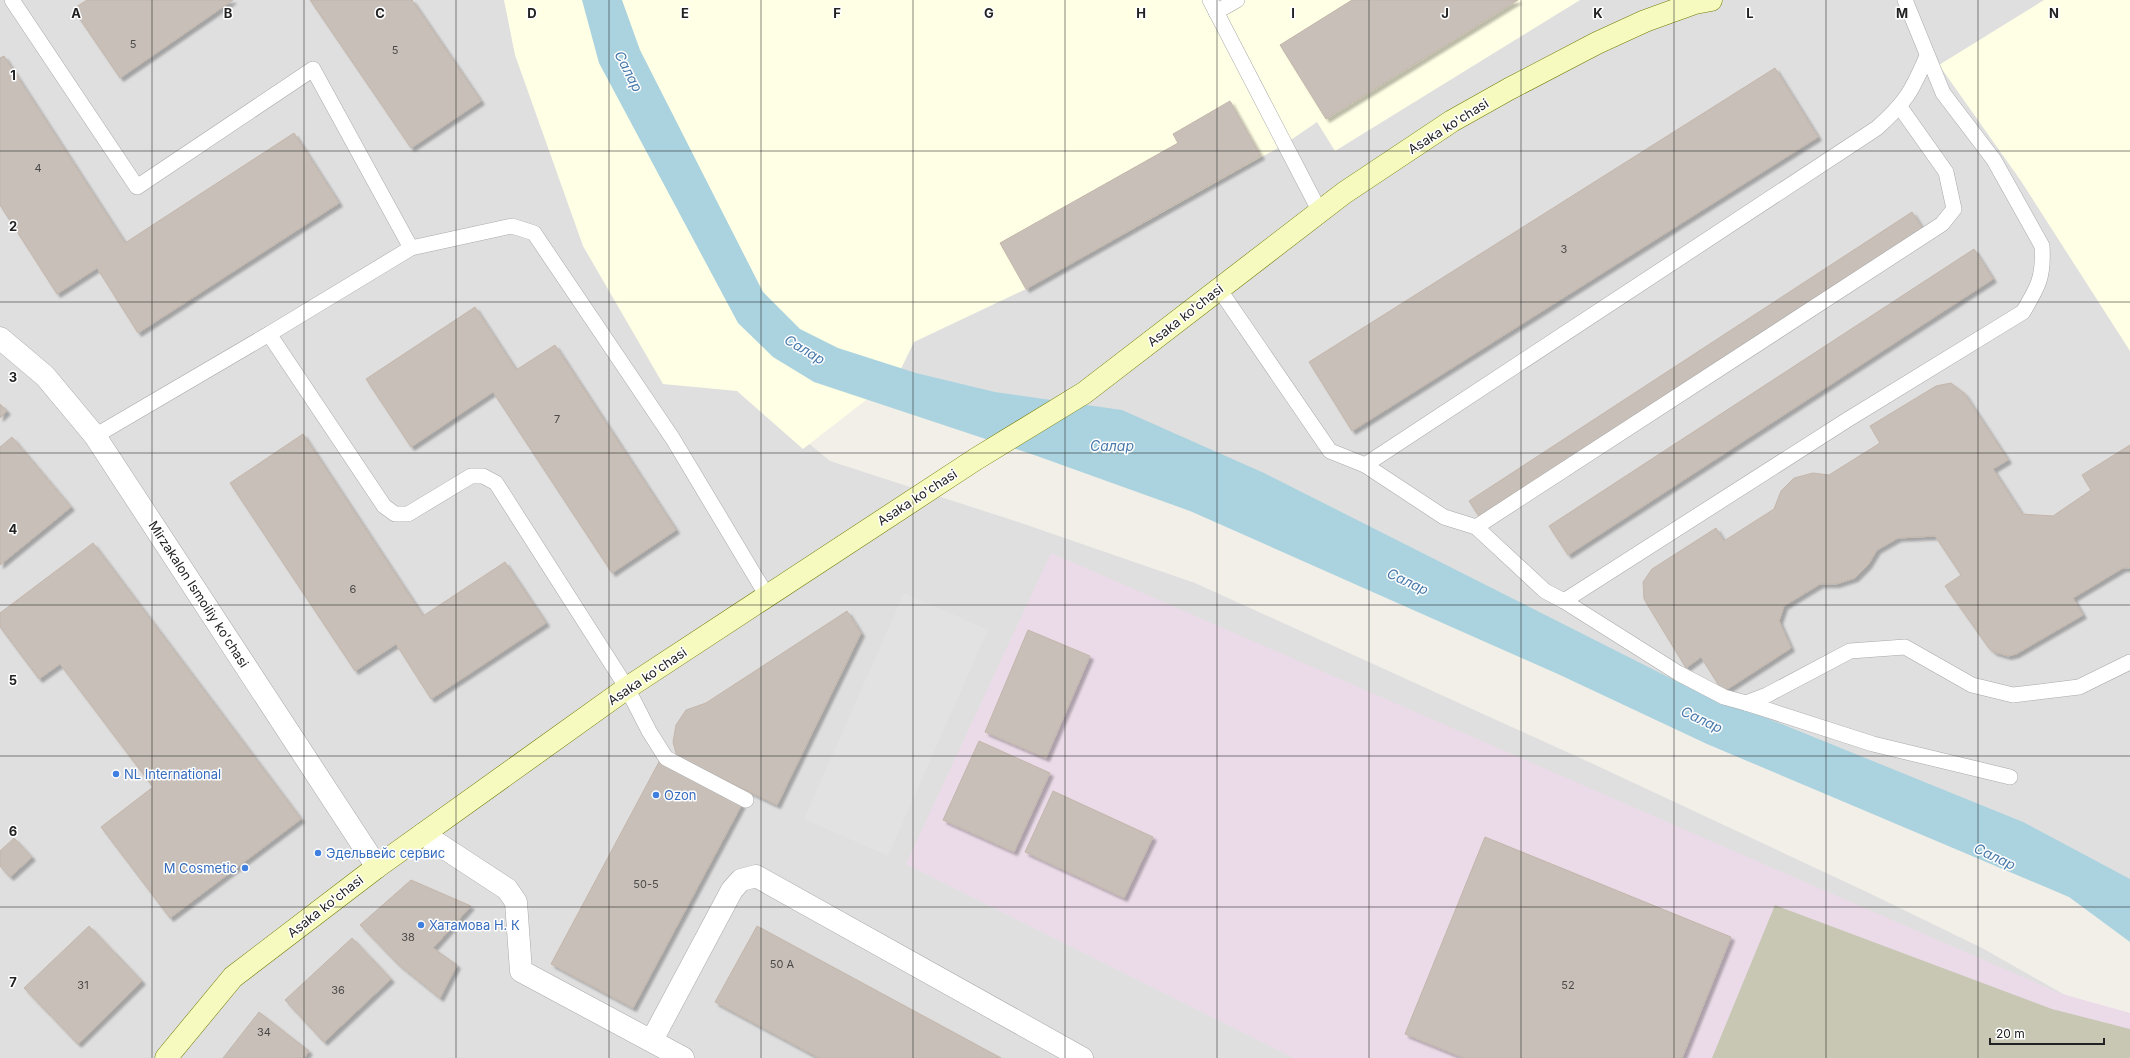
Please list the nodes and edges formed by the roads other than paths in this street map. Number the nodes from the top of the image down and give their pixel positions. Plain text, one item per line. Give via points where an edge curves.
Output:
1 (12, 0) edge
2 (1237, 0) edge
3 (1711, 0) edge
4 (1905, 0) edge
5 (1213, 6) edge
6 (1927, 56) junction
7 (1900, 107) junction
8 (1320, 212) junction
9 (411, 248) junction
10 (1219, 289) junction
11 (269, 334) junction
12 (0, 338) edge
13 (95, 436) junction
14 (1366, 465) junction
15 (1476, 527) junction
16 (767, 596) junction
17 (1564, 601) junction
18 (2130, 662) edge
19 (627, 688) junction
20 (1746, 704) junction
21 (2010, 777) dead end
22 (746, 800) dead end
23 (423, 834) junction
24 (377, 866) junction
25 (652, 1040) junction
26 (166, 1058) edge
27 (683, 1058) edge
28 (1082, 1058) edge

1 - 9 lane via 137,187 313,70
2 - 5 lane
3 - 8 street, Asaka ko'chasi via 1644,21 1509,89 1452,121 1344,193
4 - 6 lane
5 - 8 lane
6 - 7 lane via 1914,87
6 - 17 lane via 1942,93 1994,160 2042,246 2040,282 2023,312 1847,420
7 - 14 lane via 1877,128
7 - 15 lane via 1946,172 1954,209 1942,224
8 - 10 street, Asaka ko'chasi
9 - 11 lane
9 - 16 lane via 512,226 534,233 673,439
10 - 14 lane via 1330,452
10 - 16 street, Asaka ko'chasi via 1084,393 976,459
11 - 13 lane
11 - 19 lane via 384,506 395,514 408,514 471,476 484,476 496,483
12 - 13 street, Mirzakalon Ismoiliy ko'chasi via 45,376
13 - 24 street, Mirzakalon Ismoiliy ko'chasi
14 - 15 lane via 1444,517
15 - 17 lane via 1545,591
16 - 19 street, Asaka ko'chasi
17 - 20 lane via 1678,673 1724,697
18 - 20 lane via 2079,687 2013,695 1972,685 1905,647 1850,651
19 - 22 lane via 666,758
19 - 23 street, Asaka ko'chasi
20 - 21 lane via 1873,744
23 - 24 street, Asaka ko'chasi
23 - 25 street via 507,889 512,895 516,902 521,971
24 - 26 street, Asaka ko'chasi via 233,977
25 - 27 street
25 - 28 street via 732,890 741,880 756,876

